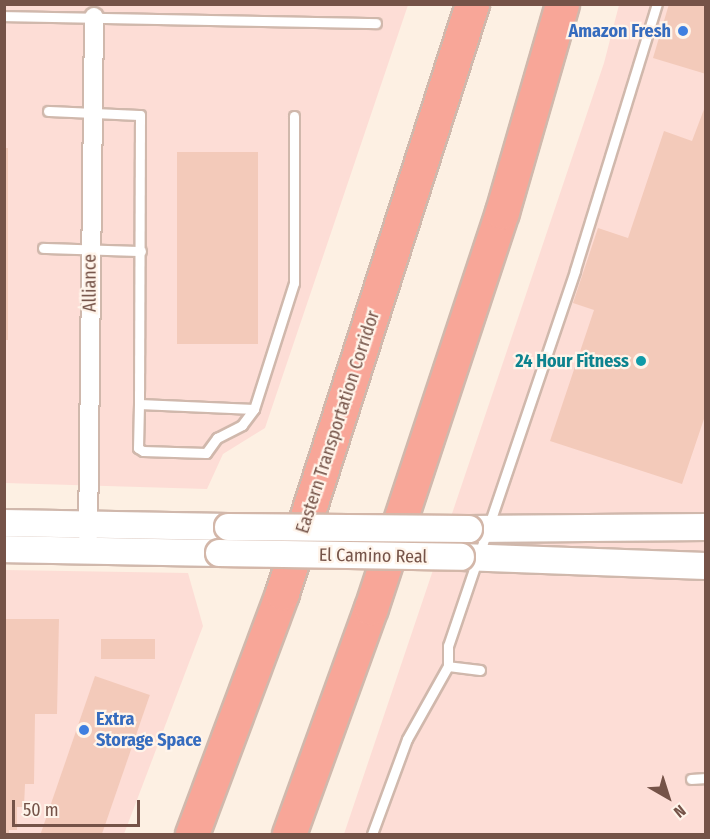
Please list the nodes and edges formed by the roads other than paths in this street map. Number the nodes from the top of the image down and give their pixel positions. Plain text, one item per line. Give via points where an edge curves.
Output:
1 (472, 4) edge
2 (562, 4) edge
3 (657, 4) edge
4 (4, 16) edge
5 (94, 17) junction
6 (376, 23) dead end
7 (48, 111) dead end
8 (92, 113) junction
9 (294, 116) dead end
10 (43, 248) dead end
11 (90, 248) junction
12 (141, 251) junction
13 (139, 405) junction
14 (254, 409) junction
15 (4, 523) edge
16 (88, 525) junction
17 (705, 527) edge
18 (478, 530) junction
19 (4, 549) edge
20 (88, 550) junction
21 (469, 558) junction
22 (705, 566) edge
23 (448, 666) junction
24 (480, 670) dead end
25 (705, 778) edge
26 (691, 779) dead end
27 (192, 834) edge
28 (289, 834) edge
29 (372, 834) edge

1 - 27 highway, Eastern Transportation Corridor via 282,593
2 - 28 highway via 494,235 371,608
3 - 18 lane via 575,270
4 - 5 lane
5 - 6 lane
5 - 8 street, Alliance
7 - 8 lane
8 - 11 street, Alliance
8 - 12 lane via 140,115
9 - 14 lane via 294,282
10 - 11 lane
11 - 12 lane
11 - 16 street, Alliance
12 - 13 lane
13 - 14 lane
13 - 14 lane via 138,448 143,451 206,453 217,438 242,425
15 - 16 main road, El Camino Real
16 - 18 main road, El Camino Real, bridge
16 - 20 street, Alliance
17 - 18 main road, El Camino Real
18 - 21 lane
19 - 20 main road, El Camino Real
20 - 21 main road, El Camino Real, bridge
21 - 22 main road, El Camino Real
21 - 23 lane via 448,646
23 - 24 lane
23 - 29 lane via 407,739
25 - 26 lane

